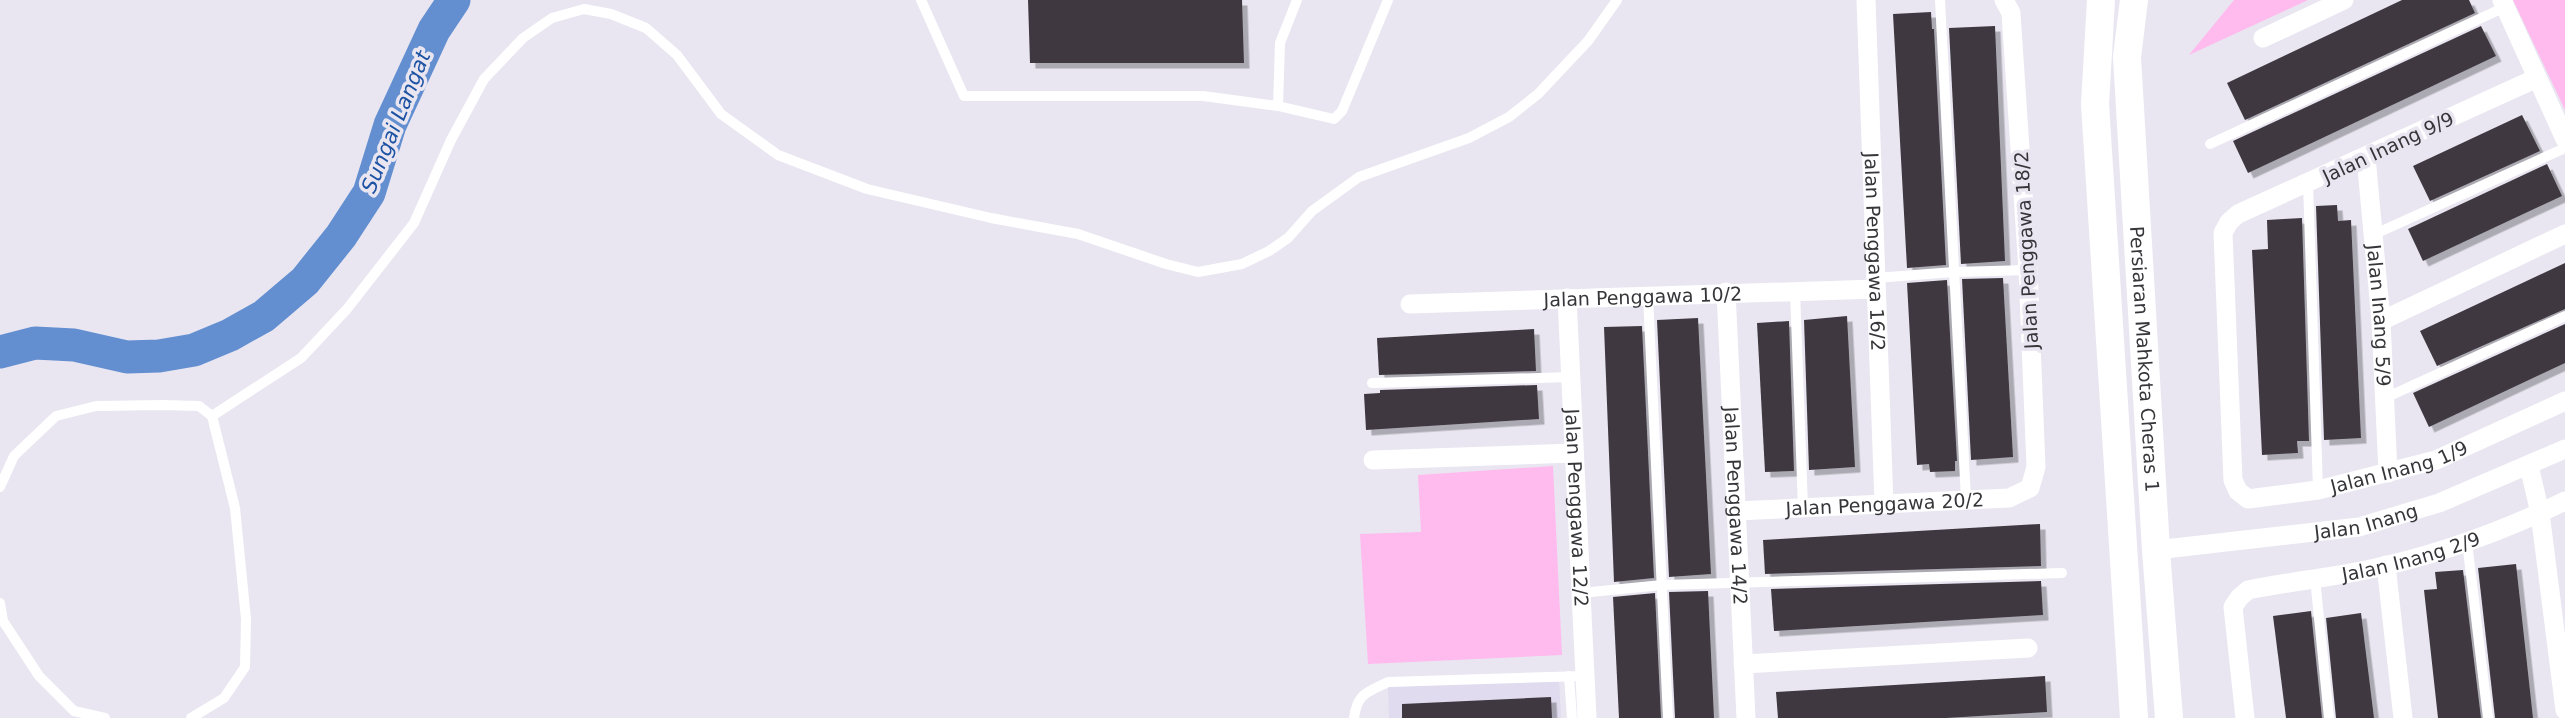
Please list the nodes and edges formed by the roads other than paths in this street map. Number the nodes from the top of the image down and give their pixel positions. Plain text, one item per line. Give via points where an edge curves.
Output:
1 (921, 0) edge
2 (1297, 0) edge
3 (1388, 0) edge
4 (1617, 0) edge
5 (1866, 0) edge
6 (1940, 0) edge
7 (2080, 0) edge
8 (2101, 0) edge
9 (2134, 0) edge
10 (2344, 0) edge
11 (2503, 4) edge
12 (2007, 6) edge
13 (2263, 38) dead end
14 (2097, 52) junction
15 (2537, 78) junction
16 (1278, 106) junction
17 (2565, 139) edge
18 (2210, 144) dead end
19 (2565, 148) edge
20 (2366, 156) junction
21 (2308, 183) junction
22 (2375, 234) junction
23 (2565, 234) edge
24 (2028, 270) junction
25 (1954, 272) junction
26 (1876, 284) junction
27 (1795, 290) junction
28 (1726, 292) junction
29 (1648, 296) junction
30 (1567, 298) junction
31 (1410, 304) dead end
32 (2565, 316) edge
33 (2381, 321) junction
34 (1571, 377) junction
35 (1372, 383) dead end
36 (2384, 398) junction
37 (2565, 401) edge
38 (212, 416) junction
39 (2565, 449) edge
40 (1574, 453) junction
41 (1373, 460) dead end
42 (2529, 466) junction
43 (2388, 474) junction
44 (2233, 480) joint
45 (0, 487) edge
46 (2030, 488) joint
47 (2318, 490) junction
48 (1966, 499) junction
49 (2565, 501) edge
50 (1884, 504) junction
51 (1803, 508) junction
52 (1737, 511) junction
53 (2540, 513) junction
54 (2467, 541) junction
55 (2155, 550) junction
56 (2386, 565) junction
57 (2062, 573) dead end
58 (2315, 578) junction
59 (1740, 583) junction
60 (1662, 585) junction
61 (1581, 593) junction
62 (0, 603) edge
63 (2028, 648) dead end
64 (1744, 663) junction
65 (1577, 676) junction
66 (2565, 710) edge
67 (105, 718) edge
68 (191, 718) edge
69 (1354, 718) edge
70 (1572, 718) edge
71 (1587, 718) edge
72 (1668, 718) edge
73 (1746, 718) edge
74 (2134, 718) edge
75 (2169, 718) edge
76 (2245, 718) edge
77 (2329, 718) edge
78 (2403, 718) edge
79 (2488, 718) edge

1 - 16 lane via 964,96 1203,96
2 - 16 lane via 1280,43
3 - 16 lane via 1342,111 1334,120
4 - 38 lane via 1588,41 1538,94 1509,117 1469,138 1359,177 1312,211 1269,251 1242,264 1198,272 1078,234 867,189 778,155 721,114 677,55 646,28 584,9 552,18 523,38 484,79 414,223 346,309 301,358
5 - 26 street, Jalan Penggawa 16/2
6 - 25 lane
7 - 14 main road
8 - 14 main road, Persiaran Mahkota Cheras 1
9 - 55 main road, Persiaran Mahkota Cheras 1 via 2127,57
10 - 13 street
11 - 15 street
11 - 18 lane
12 - 24 street, Jalan Penggawa 18/2
14 - 74 main road, Persiaran Mahkota Cheras 1 via 2095,104
15 - 17 street
15 - 20 street, Jalan Inang 9/9
19 - 22 lane
20 - 21 street, Jalan Inang 9/9
20 - 22 street, Jalan Inang 5/9
21 - 44 street, Jalan Inang 9/9 via 2238,214 2223,233
21 - 47 lane
22 - 33 street, Jalan Inang 5/9
23 - 33 street
24 - 25 lane
24 - 46 street, Jalan Penggawa 18/2 via 2036,467
25 - 26 lane
25 - 48 lane
26 - 27 street, Jalan Penggawa 10/2
26 - 50 street, Jalan Penggawa 16/2
27 - 28 street, Jalan Penggawa 10/2
27 - 51 lane
28 - 29 street, Jalan Penggawa 10/2
28 - 52 street, Jalan Penggawa 14/2
29 - 30 street, Jalan Penggawa 10/2
29 - 60 lane
30 - 31 street, Jalan Penggawa 10/2
30 - 34 street, Jalan Penggawa 12/2
32 - 36 lane
33 - 36 street, Jalan Inang 5/9
34 - 35 lane
34 - 40 street, Jalan Penggawa 12/2
36 - 43 street, Jalan Inang 5/9
37 - 43 street, Jalan Inang 1/9 via 2437,460
38 - 45 lane via 199,406 96,405 56,416 14,456
38 - 68 lane via 235,508 246,619 245,667 224,698
39 - 42 street, Jalan Inang
40 - 41 street
40 - 61 street, Jalan Penggawa 12/2
42 - 53 street
42 - 55 street, Jalan Inang via 2439,503 2359,527
43 - 47 street, Jalan Inang 1/9
44 - 47 street, Jalan Inang 1/9 via 2248,499
46 - 48 street, Jalan Penggawa 20/2 via 2009,498
48 - 50 street, Jalan Penggawa 20/2
49 - 53 street, Jalan Inang 2/9
50 - 51 street, Jalan Penggawa 20/2
51 - 52 street, Jalan Penggawa 20/2
52 - 59 street, Jalan Penggawa 14/2
53 - 54 street, Jalan Inang 2/9
53 - 66 street
54 - 56 street, Jalan Inang 2/9
54 - 79 lane
55 - 75 main road, Persiaran Mahkota Cheras 1
56 - 58 street, Jalan Inang 2/9
56 - 78 street
57 - 59 lane
58 - 76 street, Jalan Inang 2/9 via 2248,590 2233,607
58 - 77 lane
59 - 60 lane
59 - 64 street, Jalan Penggawa 14/2
60 - 61 lane
60 - 72 lane
61 - 65 street, Jalan Penggawa 12/2
62 - 67 lane via 3,621 39,676 74,711
63 - 64 street
64 - 73 street, Jalan Penggawa 14/2
65 - 69 lane via 1388,682 1362,695
65 - 70 lane
65 - 71 street, Jalan Penggawa 12/2

